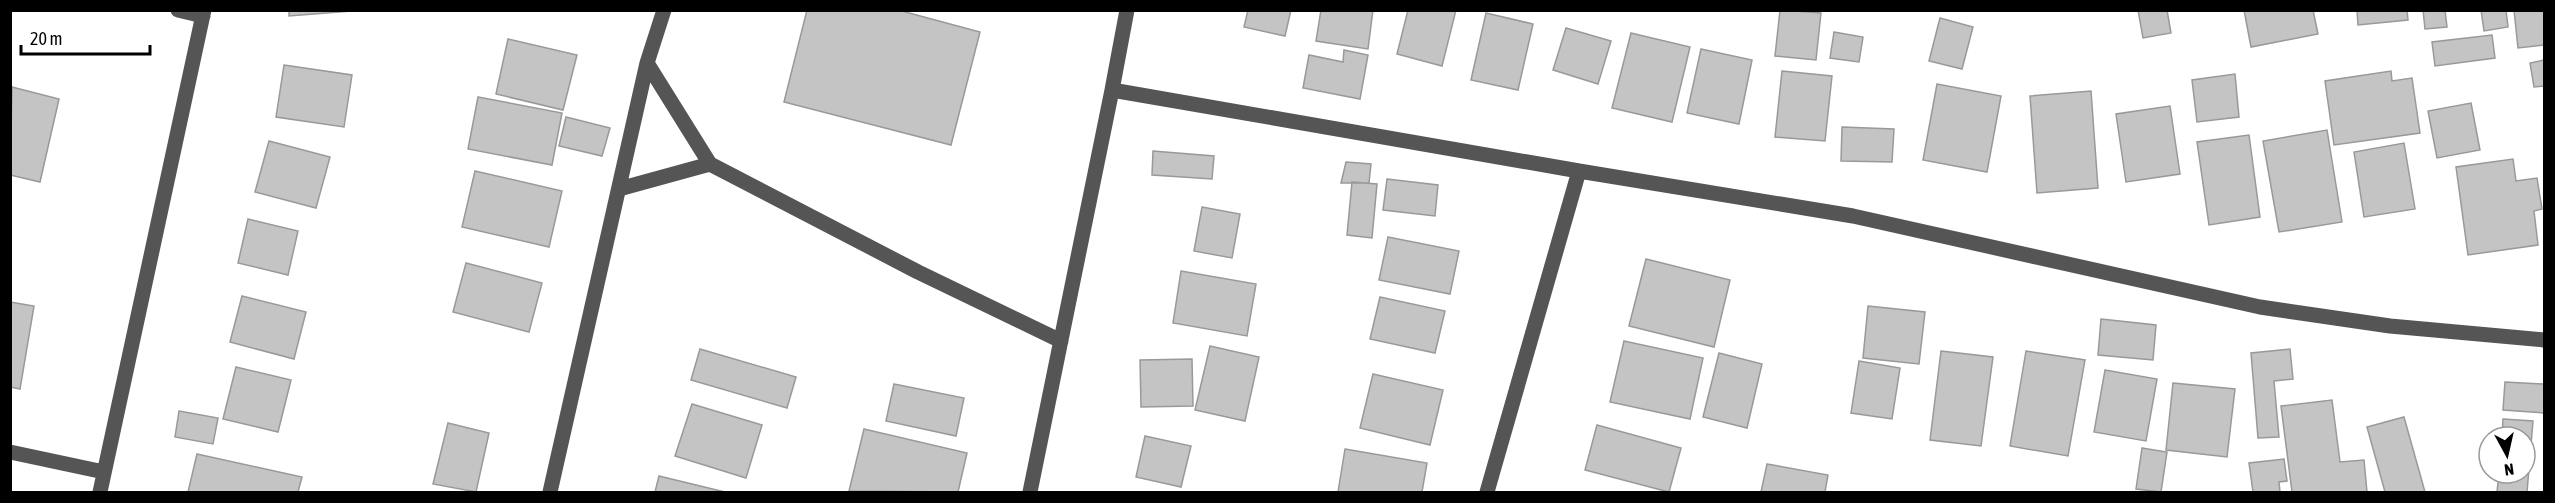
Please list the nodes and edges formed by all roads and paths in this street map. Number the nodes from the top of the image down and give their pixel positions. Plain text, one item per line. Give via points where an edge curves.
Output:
1 (178, 10) edge
2 (664, 10) edge
3 (1127, 10) edge
4 (204, 13) edge
5 (647, 63) junction
6 (1112, 90) junction
7 (710, 164) junction
8 (1580, 171) junction
9 (619, 189) junction
10 (2544, 340) edge
11 (1061, 341) junction
12 (10, 452) edge
13 (104, 472) junction
14 (100, 492) edge
15 (550, 492) edge
16 (1030, 492) edge
17 (1487, 492) edge

1 - 4 street
2 - 5 street
3 - 6 street
4 - 13 street
5 - 7 street
5 - 9 street
6 - 8 street
6 - 11 street
7 - 9 street
7 - 11 street
8 - 10 street via 1853,216 2260,307 2390,326
8 - 17 street
9 - 15 street
11 - 16 street
12 - 13 street
13 - 14 street

